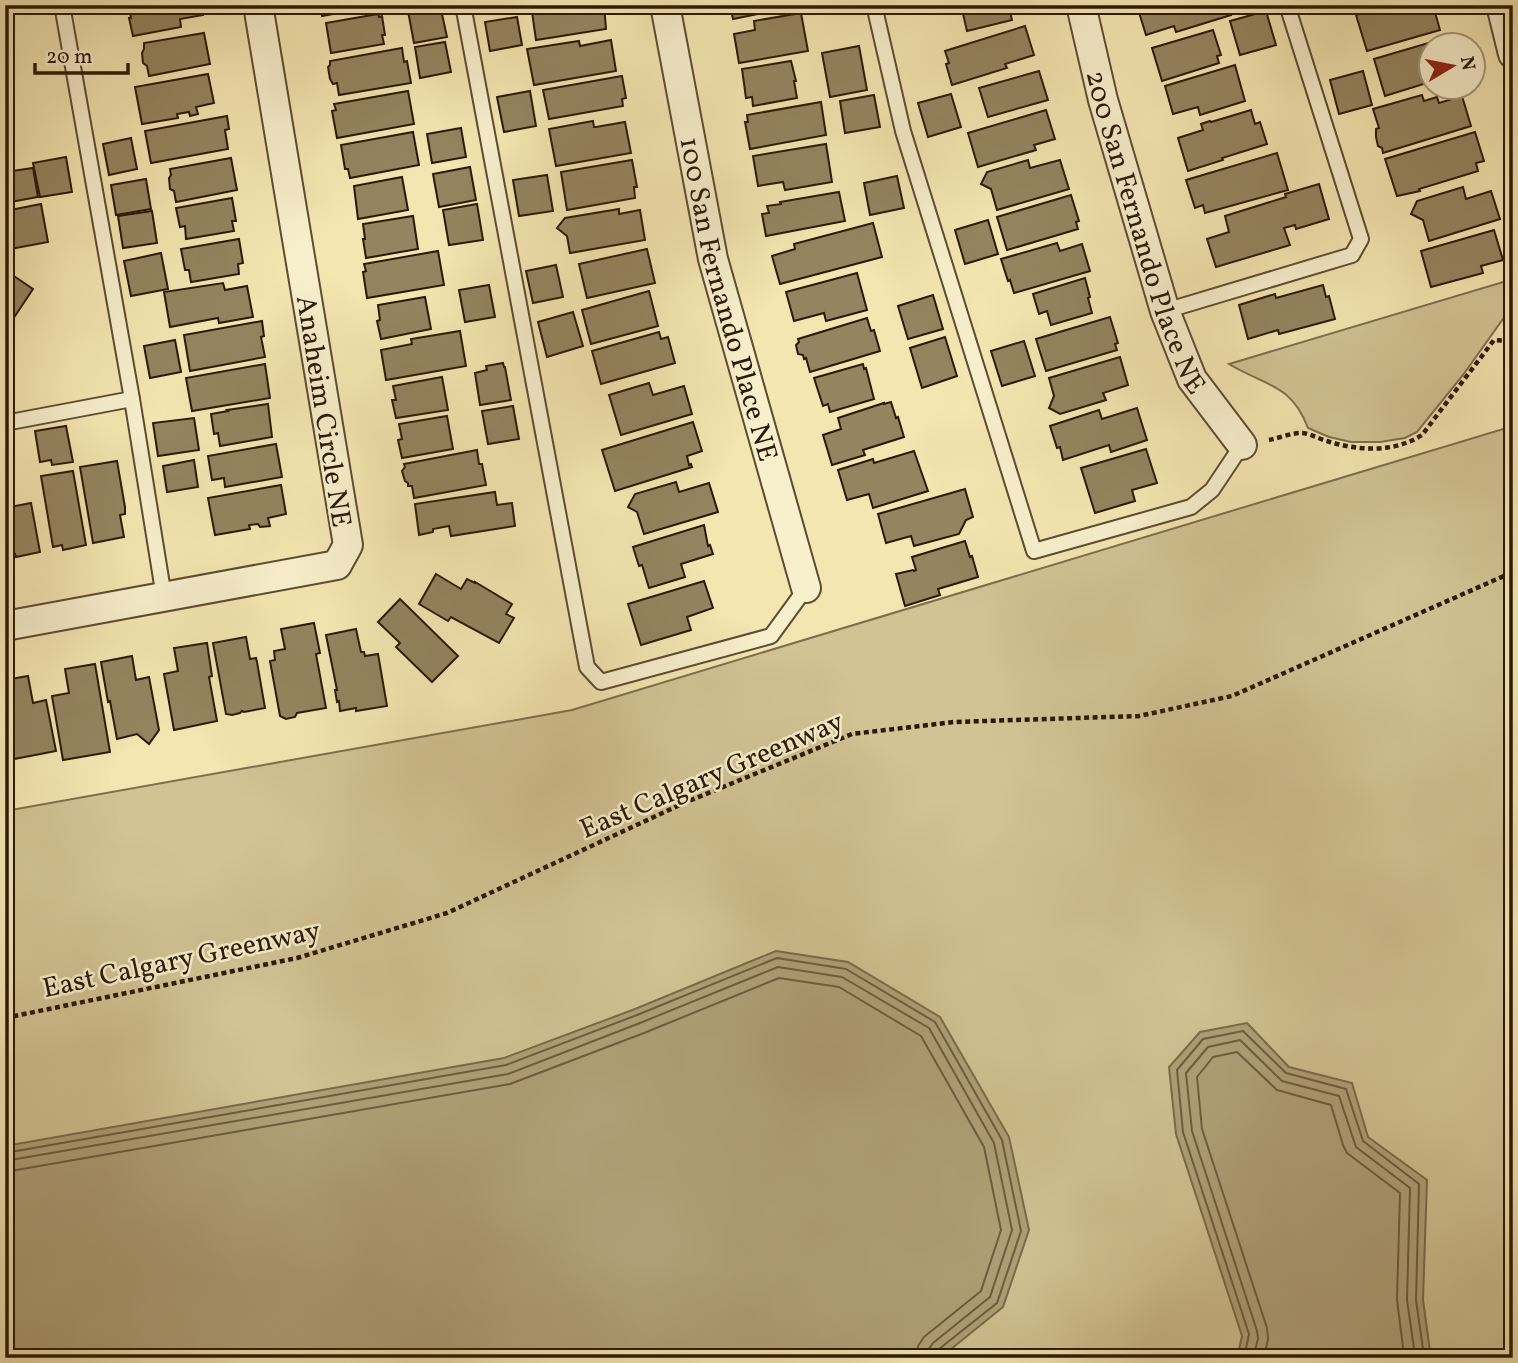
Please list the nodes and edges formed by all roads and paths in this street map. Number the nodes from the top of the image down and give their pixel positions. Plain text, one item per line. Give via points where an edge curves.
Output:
1 (19, 5) edge
2 (62, 5) edge
3 (258, 5) edge
4 (463, 5) edge
5 (665, 5) edge
6 (874, 5) edge
7 (1081, 5) edge
8 (1287, 5) edge
9 (1501, 5) edge
10 (5, 8) edge
11 (1513, 54) edge
12 (1165, 311) junction
13 (1513, 341) edge
14 (132, 398) junction
15 (5, 423) edge
16 (1242, 445) junction
17 (1513, 572) edge
18 (806, 588) joint
19 (164, 597) junction
20 (5, 626) edge
21 (5, 1018) edge

1 - 10 lane
2 - 14 lane
3 - 19 street, Anaheim Circle NE via 348,545 337,565
4 - 18 lane via 587,667 601,682 771,636
5 - 18 street, 100 San Fernando Place NE via 713,259
6 - 16 lane via 903,131 1034,551 1191,508 1212,490
7 - 12 street, 200 San Fernando Place NE via 1103,100
8 - 12 lane via 1361,239 1352,255
9 - 11 street
12 - 16 street, 200 San Fernando Place NE via 1192,379
13 - 16 path via 1494,341 1422,436 1410,443 1367,448 1302,433
14 - 15 lane
14 - 19 lane
17 - 21 path, East Calgary Greenway via 1232,696 1139,716 954,722 852,734 684,803 447,913 298,958
19 - 20 street, Anaheim Circle NE

